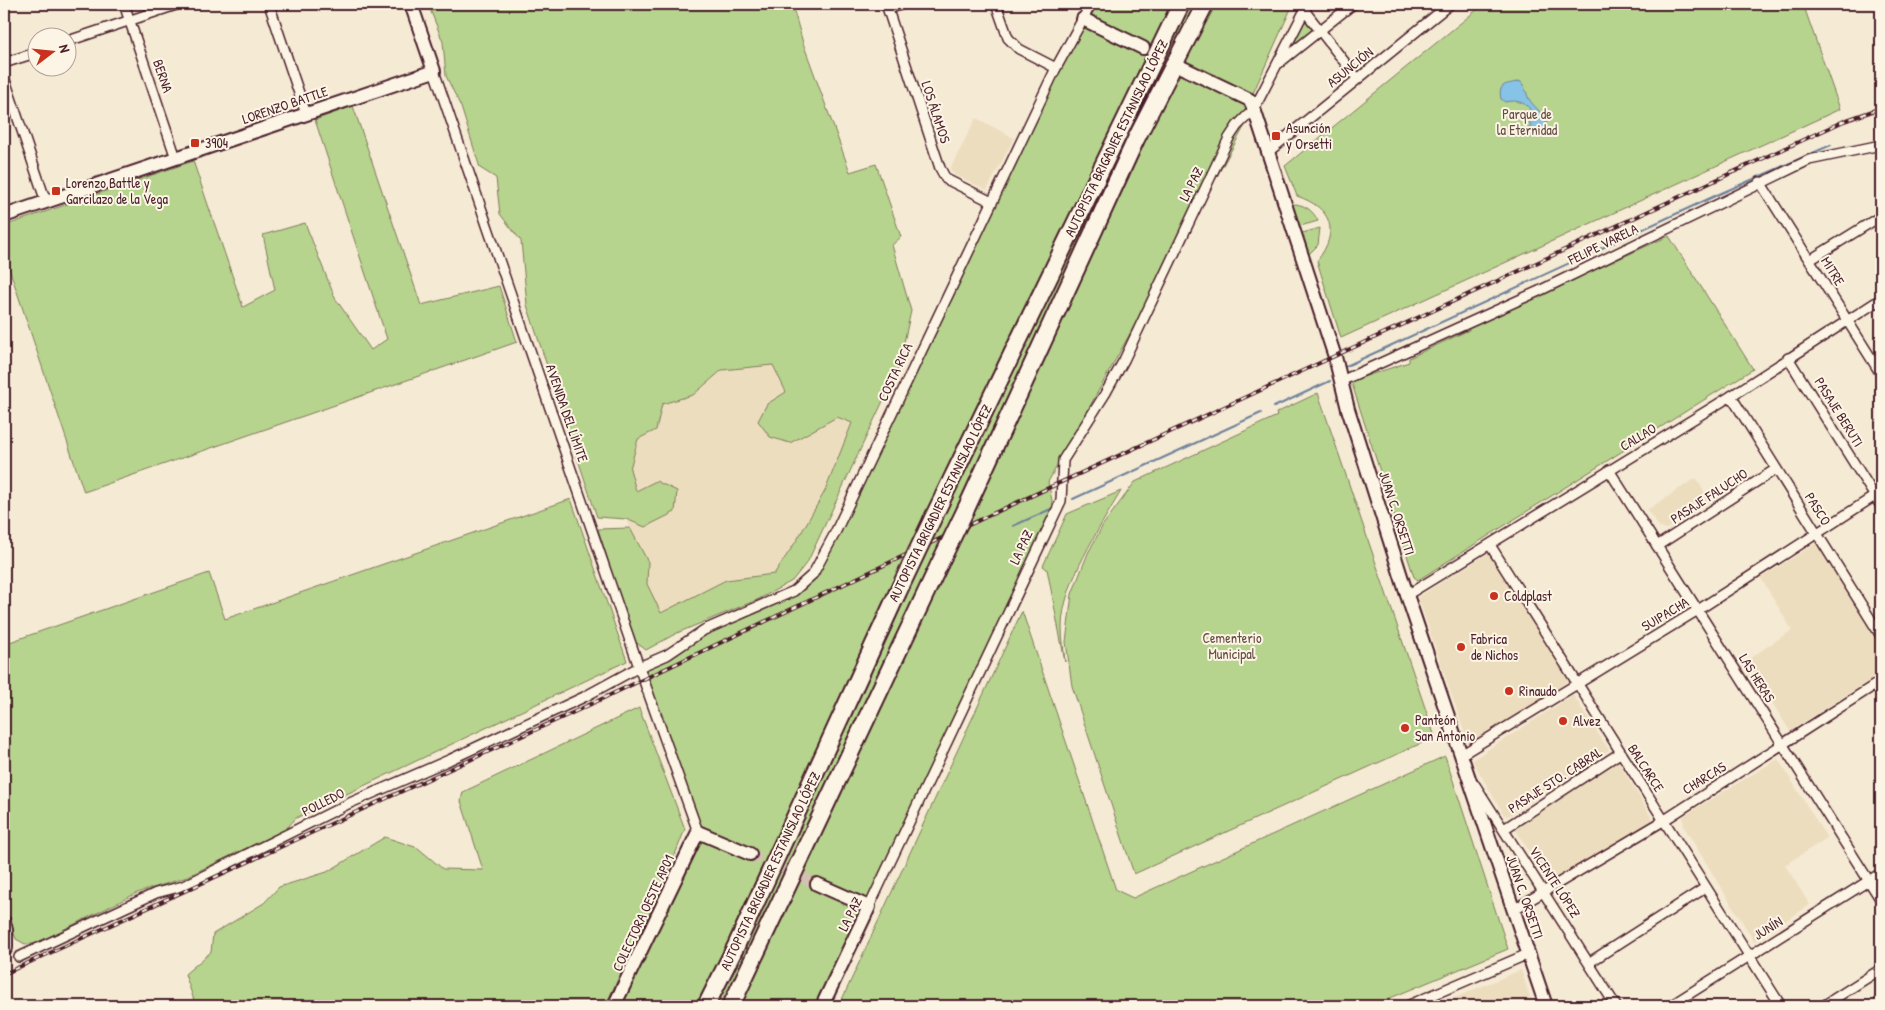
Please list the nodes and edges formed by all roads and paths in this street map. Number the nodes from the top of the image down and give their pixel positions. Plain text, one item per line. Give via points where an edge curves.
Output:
1 (124, 4) edge
2 (179, 4) edge
3 (269, 4) edge
4 (410, 4) edge
5 (903, 4) edge
6 (996, 4) edge
7 (1090, 4) edge
8 (1181, 4) edge
9 (1205, 4) edge
10 (1353, 4) edge
11 (1450, 4) edge
12 (887, 6) edge
13 (1306, 7) edge
14 (1083, 19) junction
15 (130, 20) junction
16 (1320, 30) junction
17 (78, 38) edge
18 (1143, 48) dead end
19 (28, 55) edge
20 (4, 63) edge
21 (1276, 66) junction
22 (1181, 67) dead end
23 (1056, 68) junction
24 (434, 71) junction
25 (4, 77) edge
26 (1357, 78) junction
27 (1254, 109) junction
28 (306, 114) junction
29 (1881, 144) edge
30 (1268, 152) junction
31 (176, 158) junction
32 (1760, 182) junction
33 (46, 202) junction
34 (992, 202) junction
35 (4, 216) edge
36 (1881, 216) edge
37 (1810, 260) junction
38 (1881, 299) edge
39 (1847, 320) junction
40 (1788, 358) junction
41 (1881, 374) edge
42 (1341, 381) junction
43 (1731, 396) junction
44 (1776, 469) junction
45 (1609, 470) junction
46 (1878, 494) edge
47 (1881, 506) edge
48 (1817, 534) junction
49 (1490, 545) junction
50 (1657, 546) junction
51 (1407, 595) junction
52 (1698, 610) junction
53 (1881, 636) edge
54 (639, 667) junction
55 (1881, 681) edge
56 (1578, 683) junction
57 (1783, 745) junction
58 (1620, 754) junction
59 (1461, 755) junction
60 (1468, 774) junction
61 (1663, 821) junction
62 (1504, 829) junction
63 (698, 832) junction
64 (750, 854) tunnel mouth
65 (1881, 874) edge
66 (1869, 881) junction
67 (818, 884) tunnel mouth
68 (1705, 888) junction
69 (1544, 892) junction
70 (1881, 900) edge
71 (870, 907) junction
72 (1513, 910) junction
73 (4, 922) edge
74 (4, 948) edge
75 (1528, 954) junction
76 (1749, 956) junction
77 (19, 957) dead end
78 (1590, 962) junction
79 (1881, 969) edge
80 (614, 1006) edge
81 (706, 1006) edge
82 (731, 1006) edge
83 (822, 1006) edge
84 (1407, 1006) edge
85 (1546, 1006) edge
86 (1616, 1006) edge
87 (1670, 1006) edge
88 (1780, 1006) edge
89 (1823, 1006) edge

1 - 15 street, BERNA
2 - 15 street
3 - 28 street
4 - 24 street, AVENIDA DEL LÍMITE
5 - 12 street
6 - 23 street via 1008,38 1019,49
7 - 14 street, COSTA RICA
8 - 81 highway, AUTOPISTA BRIGADIER ESTANISLAO LÓPEZ, bridge via 896,594
9 - 82 highway, AUTOPISTA BRIGADIER ESTANISLAO LÓPEZ, bridge via 1136,139 966,509
10 - 16 street
11 - 26 street, ASUNCIÓN
12 - 34 street, LOS ÁLAMOS via 940,168 946,179
13 - 16 street
13 - 21 street
14 - 18 street
14 - 23 street, COSTA RICA
15 - 17 street
15 - 31 street, BERNA
16 - 21 street
16 - 26 street
19 - 20 street
21 - 27 street, LA PAZ
22 - 27 street via 1250,100
23 - 34 street, COSTA RICA
24 - 28 street, LORENZO BATTLE
24 - 54 street, AVENIDA DEL LÍMITE
25 - 33 street
26 - 30 street, ASUNCIÓN
27 - 30 street, JUAN C. ORSETTI
27 - 71 street, LA PAZ via 1230,138 1124,360 1063,460 1061,501
28 - 31 street, LORENZO BATTLE
29 - 32 street, FELIPE VARELA via 1809,160
30 - 42 street, JUAN C. ORSETTI
31 - 33 street, LORENZO BATTLE
32 - 37 street, MITRE
32 - 42 street, FELIPE VARELA via 1539,291
33 - 35 street, LORENZO BATTLE
34 - 54 street, COSTA RICA via 813,574 794,591 704,630 667,655
36 - 37 street
37 - 39 street, MITRE
38 - 39 street, CALLAO
39 - 40 street, CALLAO
39 - 41 street, MITRE
40 - 43 street, CALLAO
40 - 46 street, PASAJE BERUTI
42 - 51 street, JUAN C. ORSETTI
43 - 44 street, PASCO
43 - 45 street, CALLAO
44 - 48 street, PASCO
44 - 50 street, PASAJE FALUCHO
45 - 49 street, CALLAO
45 - 50 street, LAS HERAS
46 - 47 street, PASAJE BERUTI
46 - 48 street, SUIPACHA
48 - 52 street, SUIPACHA
48 - 53 street, PASCO
49 - 51 street, CALLAO
49 - 56 street, BALCARCE
50 - 52 street, LAS HERAS
51 - 59 street, JUAN C. ORSETTI
52 - 56 street, SUIPACHA
52 - 57 street, LAS HERAS
54 - 63 street, AVENIDA DEL LÍMITE
54 - 77 street, POLLEDO via 584,697 350,803 211,873 141,900
55 - 57 street, CHARCAS
56 - 58 street, BALCARCE
56 - 59 street, SUIPACHA
57 - 61 street, CHARCAS
57 - 66 street, LAS HERAS
58 - 61 street, BALCARCE
58 - 62 street, PASAJE STO. CABRAL
59 - 60 street, JUAN C. ORSETTI
60 - 62 street, VICENTE LÓPEZ
60 - 72 street, JUAN C. ORSETTI
61 - 68 street, BALCARCE
61 - 69 street, CHARCAS
62 - 69 street, VICENTE LÓPEZ
63 - 64 street
63 - 80 street, COLECTORA OESTE AP01
65 - 66 street, JUNÍN
66 - 70 street, LAS HERAS
66 - 76 street, JUNÍN
67 - 71 street
68 - 76 street, BALCARCE
68 - 78 street
69 - 72 street, CHARCAS
69 - 78 street, VICENTE LÓPEZ
71 - 83 street, LA PAZ
72 - 75 street, JUAN C. ORSETTI
73 - 74 street
75 - 84 street
75 - 85 street, JUAN C. ORSETTI
76 - 87 street, JUNÍN
76 - 88 street, BALCARCE
78 - 86 street, VICENTE LÓPEZ
79 - 89 street

